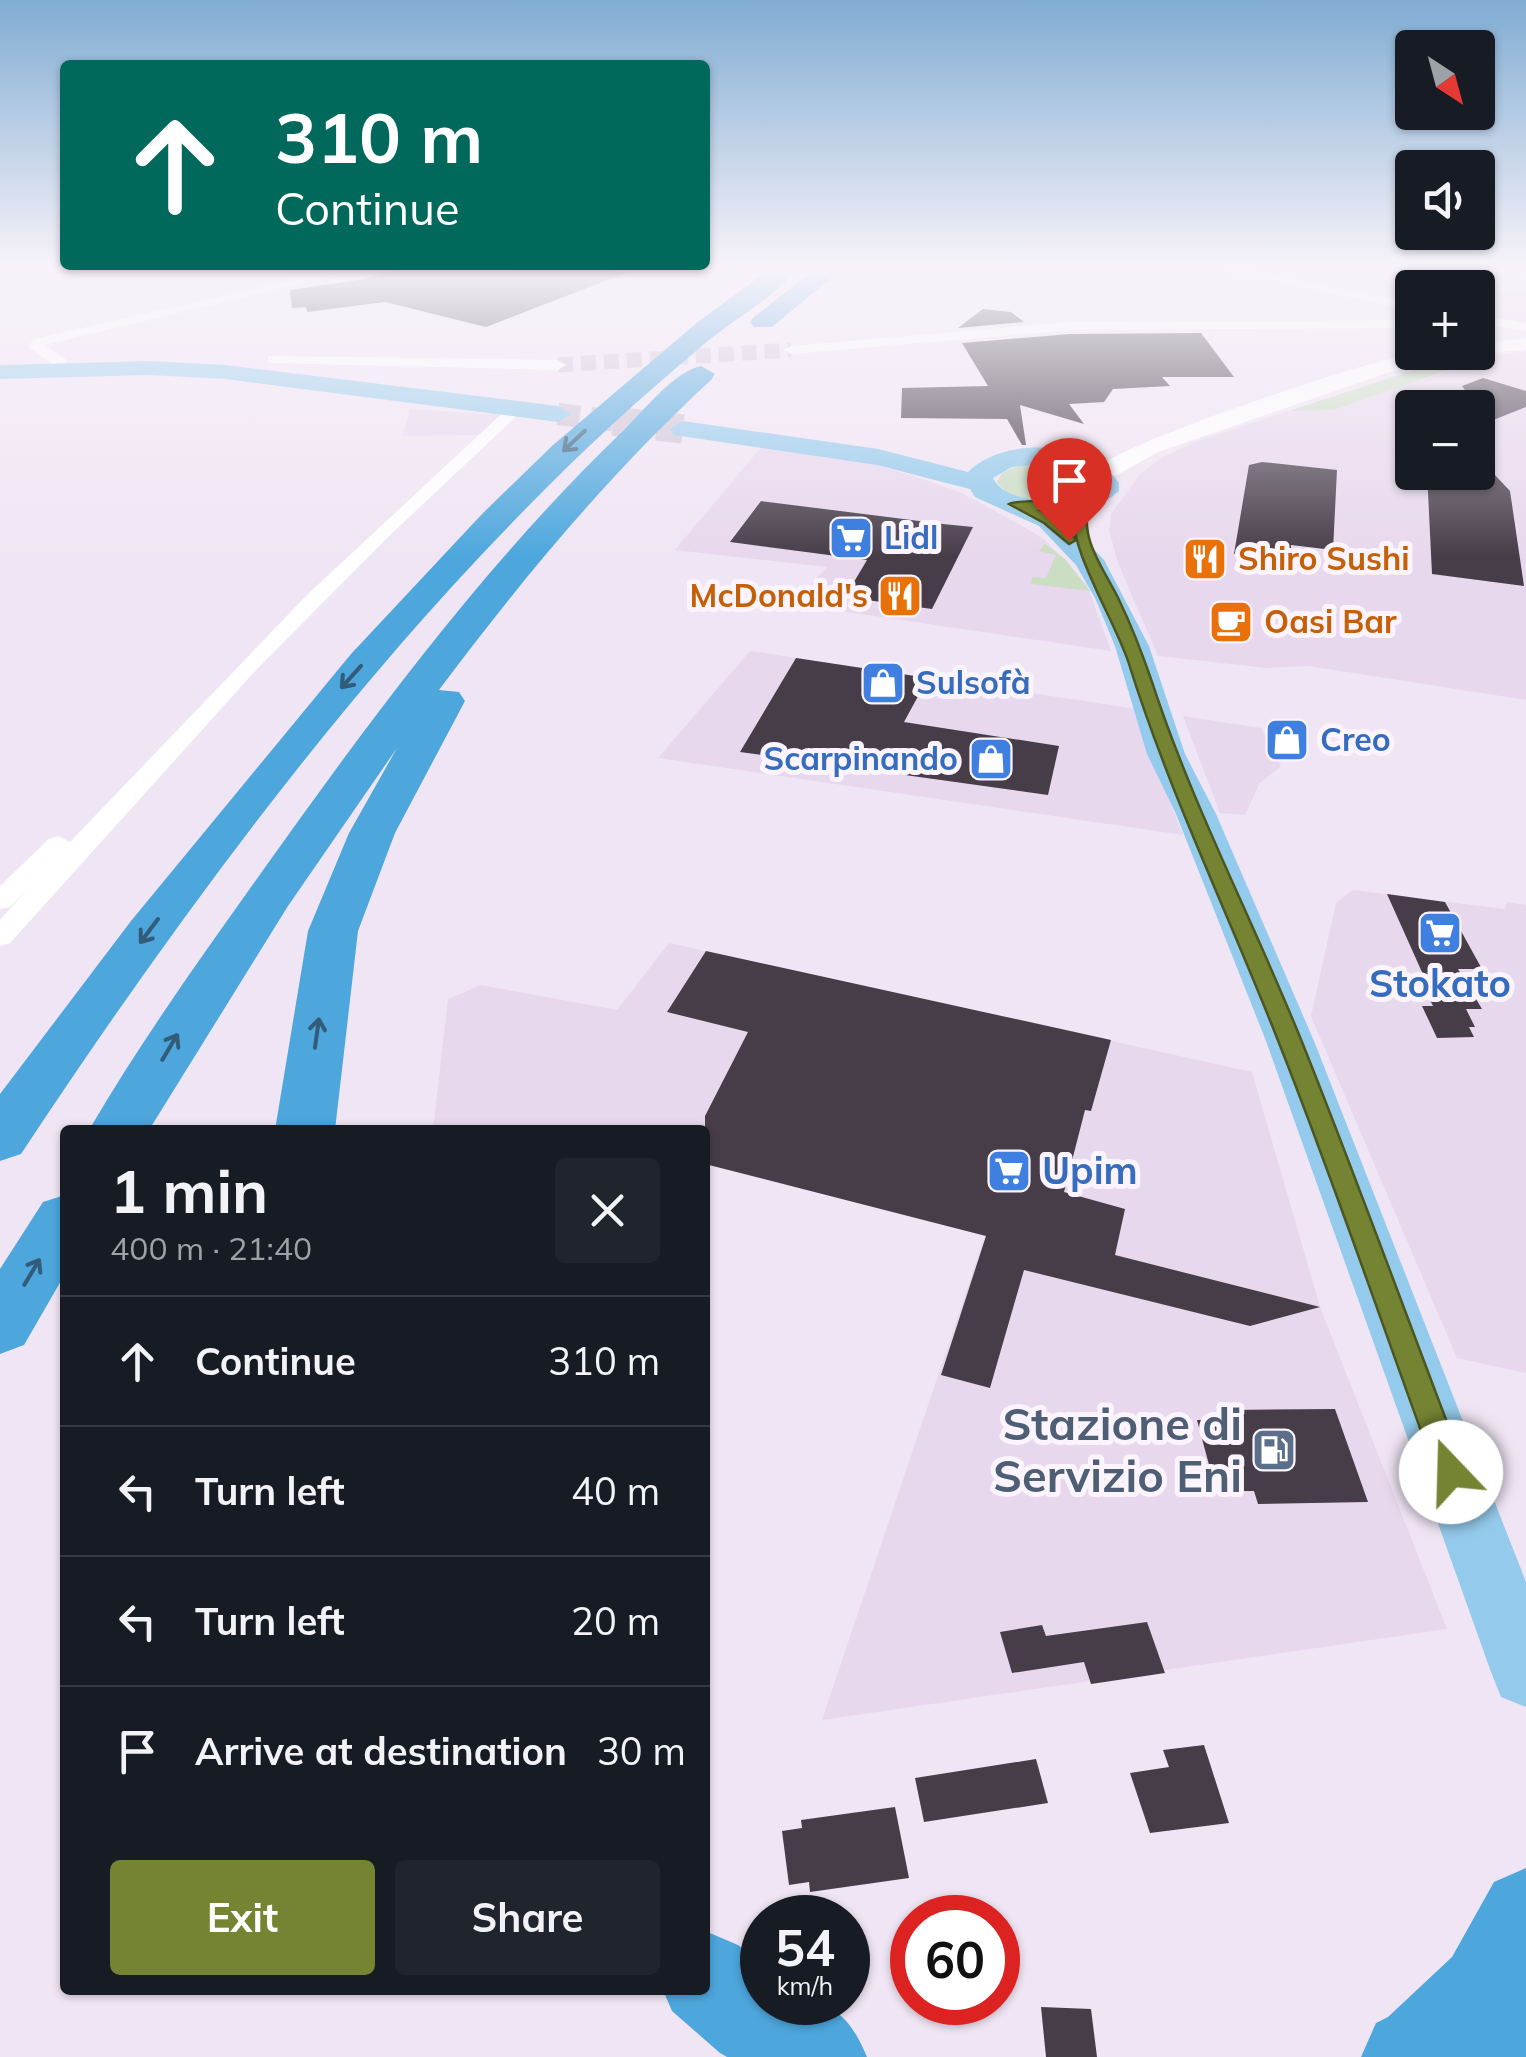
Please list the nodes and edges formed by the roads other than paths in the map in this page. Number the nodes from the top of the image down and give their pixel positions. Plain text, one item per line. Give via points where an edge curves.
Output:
1 (62, 365) edge
2 (660, 365) edge
3 (712, 365) edge
4 (1395, 365) edge
5 (62, 369) junction
6 (0, 372) edge
7 (516, 409) junction
8 (558, 414) tunnel mouth
9 (683, 429) tunnel mouth
10 (1150, 446) junction
11 (878, 457) junction
12 (1056, 460) junction
13 (998, 463) junction
14 (1099, 475) junction
15 (978, 483) junction
16 (588, 486) junction
17 (1016, 504) junction
18 (1083, 504) junction
19 (1088, 560) junction
20 (159, 758) junction
21 (0, 901) edge
22 (0, 938) edge
23 (122, 1125) edge
24 (306, 1125) edge
25 (0, 1140) edge
26 (60, 1226) edge
27 (0, 1326) edge
28 (1526, 1672) edge
29 (1526, 1914) edge
30 (710, 1982) edge
31 (1526, 2054) edge
32 (1416, 2055) edge
33 (818, 2057) edge

1 - 5 street
2 -> 25 highway via 479,536 362,665 148,932
3 - 16 highway
4 - 10 main road
5 - 6 main road
5 - 7 main road via 226,372
7 - 8 main road
7 - 20 street via 382,533
9 - 11 main road
10 - 12 main road
10 - 14 main road
11 - 13 main road
11 - 15 main road
12 - 13 main road
12 - 14 main road
13 - 15 main road via 981,472
14 - 18 main road via 1105,491
15 - 17 main road
23 -> 16 highway via 324,814 475,615
24 -> 16 highway via 333,930 372,833 490,617 580,506
17 - 18 main road
17 - 19 main road via 1049,520
18 - 19 main road
19 - 28 main road via 1132,646 1166,754 1290,1041
20 - 21 street
20 - 22 street
27 -> 26 highway
29 - 32 highway via 1486,1991
30 - 33 highway via 754,2019
31 - 32 highway via 1511,2048

